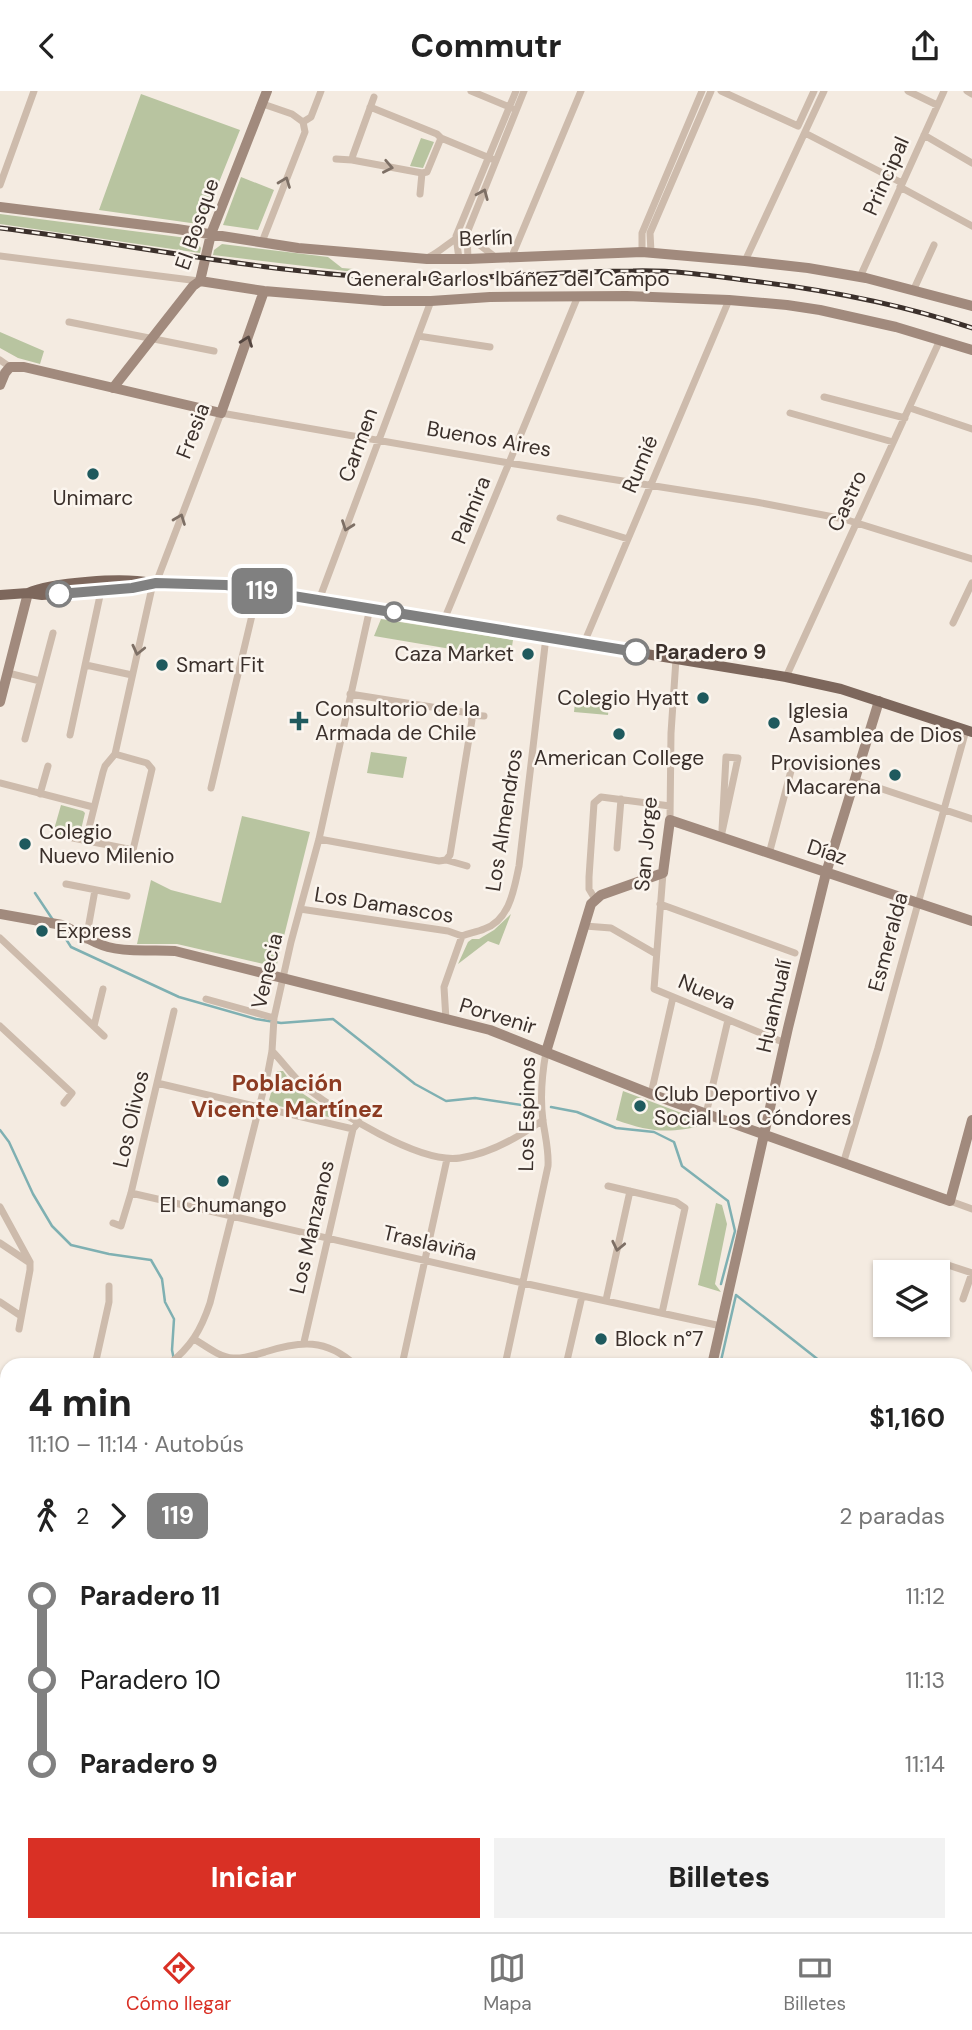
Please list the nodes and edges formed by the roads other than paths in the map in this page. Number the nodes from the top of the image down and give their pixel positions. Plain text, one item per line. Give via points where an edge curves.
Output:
1 (34, 91) edge
2 (268, 91) edge
3 (321, 91) edge
4 (471, 91) edge
5 (516, 91) edge
6 (524, 91) edge
7 (581, 91) edge
8 (702, 91) edge
9 (711, 91) edge
10 (720, 91) edge
11 (814, 91) edge
12 (824, 91) edge
13 (908, 91) edge
14 (944, 91) edge
15 (967, 91) edge
16 (972, 94) edge
17 (373, 97) dead end
18 (262, 104) junction
19 (937, 106) junction
20 (370, 107) junction
21 (513, 108) junction
22 (303, 122) junction
23 (805, 133) junction
24 (924, 135) junction
25 (441, 138) junction
26 (489, 158) junction
27 (337, 159) dead end
28 (352, 160) junction
29 (497, 161) junction
30 (972, 163) edge
31 (422, 173) junction
32 (670, 178) junction
33 (0, 185) edge
34 (901, 185) junction
35 (420, 194) dead end
36 (0, 207) edge
37 (972, 226) edge
38 (467, 233) junction
39 (211, 234) junction
40 (456, 236) junction
41 (262, 243) junction
42 (934, 245) dead end
43 (646, 252) junction
44 (0, 256) edge
45 (512, 256) junction
46 (496, 257) junction
47 (426, 259) junction
48 (463, 259) junction
49 (746, 261) junction
50 (860, 277) junction
51 (200, 281) junction
52 (914, 289) junction
53 (264, 292) junction
54 (578, 296) junction
55 (729, 300) junction
56 (431, 301) junction
57 (972, 306) edge
58 (69, 322) dead end
59 (418, 336) junction
60 (152, 339) junction
61 (940, 340) junction
62 (490, 347) dead end
63 (972, 350) edge
64 (214, 351) dead end
65 (0, 360) edge
66 (10, 367) junction
67 (0, 385) edge
68 (113, 388) junction
69 (824, 397) dead end
70 (910, 408) junction
71 (790, 412) dead end
72 (221, 413) junction
73 (905, 418) junction
74 (972, 429) edge
75 (379, 439) junction
76 (893, 442) junction
77 (509, 463) junction
78 (650, 486) junction
79 (560, 518) dead end
80 (855, 522) junction
81 (628, 539) junction
82 (972, 559) edge
83 (154, 583) junction
84 (972, 583) edge
85 (258, 590) junction
86 (101, 591) junction
87 (28, 593) junction
88 (0, 595) edge
89 (319, 600) junction
90 (370, 608) junction
91 (444, 620) junction
92 (953, 623) dead end
93 (53, 633) dead end
94 (545, 637) junction
95 (584, 643) junction
96 (677, 659) junction
97 (86, 665) junction
98 (8, 673) junction
99 (132, 675) junction
100 (786, 677) junction
101 (40, 681) junction
102 (350, 694) junction
103 (879, 701) junction
104 (0, 702) edge
105 (470, 715) junction
106 (484, 716) dead end
107 (969, 731) edge
108 (69, 735) dead end
109 (25, 739) dead end
110 (115, 754) junction
111 (48, 767) dead end
112 (792, 767) dead end
113 (855, 780) junction
114 (0, 783) edge
115 (211, 788) dead end
116 (40, 794) junction
117 (621, 799) junction
118 (670, 806) junction
119 (93, 807) junction
120 (943, 809) junction
121 (972, 819) edge
122 (670, 820) junction
123 (722, 833) junction
124 (73, 838) dead end
125 (319, 839) junction
126 (86, 840) junction
127 (617, 848) dead end
128 (769, 854) junction
129 (446, 860) junction
130 (467, 866) dead end
131 (663, 873) junction
132 (826, 873) junction
133 (66, 884) dead end
134 (95, 890) junction
135 (127, 896) dead end
136 (595, 899) junction
137 (917, 902) junction
138 (660, 904) junction
139 (300, 909) junction
140 (0, 914) edge
141 (972, 921) edge
142 (585, 926) junction
143 (462, 936) junction
144 (0, 939) edge
145 (86, 940) junction
146 (795, 953) dead end
147 (656, 954) junction
148 (283, 979) junction
149 (103, 989) dead end
150 (654, 989) joint
151 (673, 997) junction
152 (206, 999) dead end
153 (174, 1011) dead end
154 (274, 1018) junction
155 (446, 1020) junction
156 (728, 1020) junction
157 (0, 1026) edge
158 (94, 1026) junction
159 (104, 1036) dead end
160 (785, 1043) junction
161 (272, 1051) junction
162 (546, 1052) junction
163 (157, 1083) junction
164 (651, 1094) junction
165 (64, 1103) dead end
166 (260, 1108) junction
167 (706, 1114) junction
168 (543, 1120) junction
169 (972, 1120) edge
170 (359, 1122) junction
171 (353, 1129) junction
172 (765, 1135) junction
173 (447, 1159) junction
174 (844, 1164) junction
175 (608, 1186) dead end
176 (630, 1191) junction
177 (131, 1193) junction
178 (950, 1201) junction
179 (0, 1207) edge
180 (972, 1209) edge
181 (233, 1215) junction
182 (113, 1223) dead end
183 (327, 1237) junction
184 (0, 1243) edge
185 (425, 1260) junction
186 (30, 1263) junction
187 (950, 1266) edge
188 (523, 1283) junction
189 (109, 1286) dead end
190 (582, 1296) junction
191 (964, 1299) dead end
192 (606, 1300) junction
193 (0, 1302) edge
194 (662, 1313) junction
195 (21, 1316) junction
196 (721, 1326) junction
197 (19, 1329) dead end
198 (194, 1339) junction
199 (304, 1342) junction
200 (96, 1358) edge
201 (178, 1358) edge
202 (347, 1358) edge
203 (404, 1358) edge
204 (507, 1358) edge
205 (568, 1358) edge
206 (714, 1358) edge

1 - 33 street
2 - 18 street, El Bosque
3 - 22 street via 311,117
4 - 21 street
5 - 21 street
6 - 21 street
7 - 45 street
8 - 32 street
9 - 32 street
10 - 11 street via 798,126
12 - 23 street
13 - 19 street
14 - 19 street, Principal
15 - 16 street
17 - 20 street
18 - 22 street
18 - 39 street, El Bosque
19 - 24 street, Principal
20 - 25 street
20 - 28 street
21 - 26 street
21 - 29 street
41 -> 22 street via 305,132
23 - 34 street
23 - 49 street
24 - 30 street
24 - 34 street, Principal
25 - 26 street
25 - 31 street via 430,168
26 - 29 street
26 - 40 street
27 - 28 street
28 -> 31 street
38 -> 29 street
31 - 35 street
32 - 43 street via 649,227
34 - 37 street
34 - 50 street, Principal
36 - 39 street, Berlín
38 - 40 street
38 - 46 street
38 - 48 street
39 - 41 street, Berlín
39 - 51 street, El Bosque
40 - 47 street via 445,249
40 - 48 street
41 - 47 street, Berlín
42 - 52 street
43 - 45 street, Berlín
43 - 49 street, Berlín
44 - 51 street, General Carlos Ibáñez del Campo
45 - 46 street, Berlín
46 - 48 street, Berlín
47 - 48 street, Berlín
49 - 50 street, Berlín
50 - 52 street, Berlín
51 - 53 street, General Carlos Ibáñez del Campo
51 - 60 street, El Bosque
52 - 57 street, Berlín
53 - 56 street, General Carlos Ibáñez del Campo
72 -> 53 street, Fresia
54 - 55 street, General Carlos Ibáñez del Campo
54 - 56 street, General Carlos Ibáñez del Campo
54 - 77 street, Palmira
55 - 61 street, General Carlos Ibáñez del Campo via 820,310
55 - 78 street, Rumié
56 - 59 street, Carmen
58 - 60 street
59 - 62 street
59 - 75 street, Carmen
60 - 64 street
60 - 68 street, El Bosque
61 - 63 street, General Carlos Ibáñez del Campo
61 - 70 street, Castro
65 - 66 street, Buenos Aires
66 - 67 street
66 - 68 street, Buenos Aires
68 - 72 street, Buenos Aires
69 - 73 street
70 - 73 street, Castro
70 - 74 street
71 - 76 street
72 - 75 street, Buenos Aires
83 -> 72 street, Fresia
73 - 76 street, Castro
75 - 77 street, Buenos Aires
75 -> 89 street, Carmen
76 - 80 street, Castro
77 - 78 street, Buenos Aires
77 - 91 street, Palmira
78 - 80 street, Buenos Aires
78 - 81 street, Rumié
79 - 81 street
80 - 82 street, Buenos Aires
80 - 100 street, Castro
81 - 95 street, Rumié
83 - 85 main road
83 - 86 main road
83 - 87 main road via 119,580 38,588
83 -> 99 street, Fresia
84 - 92 street
85 - 89 main road
85 - 115 street
86 - 87 main road
86 - 97 street
87 - 88 main road
87 - 98 street
89 - 90 main road
90 - 91 main road
90 - 102 street, Venecia
91 - 94 main road
93 - 101 street
94 - 95 main road
94 - 143 street, Los Almendros via 519,866 511,899 497,921
95 - 96 main road
96 - 100 main road
96 - 118 street, San Jorge
97 - 99 street
97 - 108 street
98 - 101 street
98 - 104 street
99 - 110 street, Fresia
100 - 103 main road
101 - 109 street
102 - 105 street
102 - 125 street, Venecia
103 - 107 main road
103 - 113 street, Huanhualí
105 - 106 street
105 - 129 street
107 - 120 street, Esmeralda
110 - 119 street, Fresia via 105,766
110 - 126 street via 147,763 152,769 133,850
111 - 116 street
112 - 128 street
113 - 120 street
113 - 132 street, Huanhualí
114 - 116 street
116 - 119 street
117 - 118 street
117 - 127 street
117 - 136 street via 601,797 594,803 589,889
118 - 122 street, San Jorge
119 - 126 street, Fresia
120 - 121 street
120 - 137 street, Esmeralda
122 - 123 street, Díaz
122 - 131 street, San Jorge
123 - 123 street via 725,818 738,758 726,757
123 - 128 street, Díaz
124 - 126 street
125 - 129 street
125 - 139 street, Venecia
128 - 132 street, Díaz
129 - 130 street
131 - 136 street
131 - 138 street, San Jorge
132 - 137 street, Díaz
132 - 160 street, Huanhualí
133 - 134 street
134 - 135 street
134 - 145 street
136 - 142 street, Los Espinos
137 - 141 street, Díaz
137 - 174 street, Esmeralda
138 - 146 street
138 - 147 street, San Jorge
139 - 143 street, Los Damascos
139 - 148 street, Venecia
140 - 145 street, Porvenir via 62,925
142 - 147 street via 611,928
142 - 162 street, Los Espinos
143 - 155 street via 444,987
144 - 158 street
145 - 148 street, Porvenir via 131,952 175,951
147 - 150 street, San Jorge
148 - 154 street, Venecia
148 - 155 street, Porvenir
149 - 158 street
150 - 151 street, Nueva
151 - 156 street, Nueva
151 - 164 street
152 - 154 street
153 - 163 street, Los Olivos
154 - 161 street, Venecia
155 - 162 street, Porvenir via 490,1030
156 - 160 street, Nueva
156 - 167 street
157 - 165 street via 72,1093
158 - 159 street
160 - 172 street, Huanhualí
161 - 166 street, Venecia
161 - 170 street via 303,1085
162 - 164 street, Porvenir
162 - 168 street, Los Espinos
163 - 166 street
163 - 177 street, Los Olivos
164 - 167 street, Porvenir
166 - 171 street
166 - 181 street, Venecia
167 - 172 street, Porvenir
168 - 173 street via 481,1153
168 - 188 street, Los Espinos via 548,1166
169 - 178 street
170 - 171 street, Los Manzanos
170 - 173 street via 386,1138
171 - 183 street, Los Manzanos
172 - 174 street, Porvenir
172 - 196 street, Huanhualí
173 - 185 street
174 - 178 street, Porvenir
175 - 176 street
176 -> 192 street
176 - 194 street via 676,1202 685,1211
177 - 181 street, Traslaviña
177 - 182 street, Los Olivos via 121,1226
178 - 180 street, Porvenir
179 - 186 street
181 - 183 street, Traslaviña
181 - 198 street, Venecia via 210,1303
183 - 185 street, Traslaviña
183 - 199 street, Los Manzanos
184 - 186 street
185 - 188 street, Traslaviña
185 - 203 street
186 - 195 street
187 - 191 street via 972,1273
188 - 190 street, Traslaviña
188 - 204 street, Los Espinos
189 - 200 street
190 - 192 street, Traslaviña
190 - 205 street
192 - 194 street, Traslaviña
193 - 195 street
194 - 196 street, Traslaviña
195 - 197 street
196 - 206 street, Huanhualí
198 - 199 street via 231,1358
198 - 201 street, Venecia
199 - 202 street

